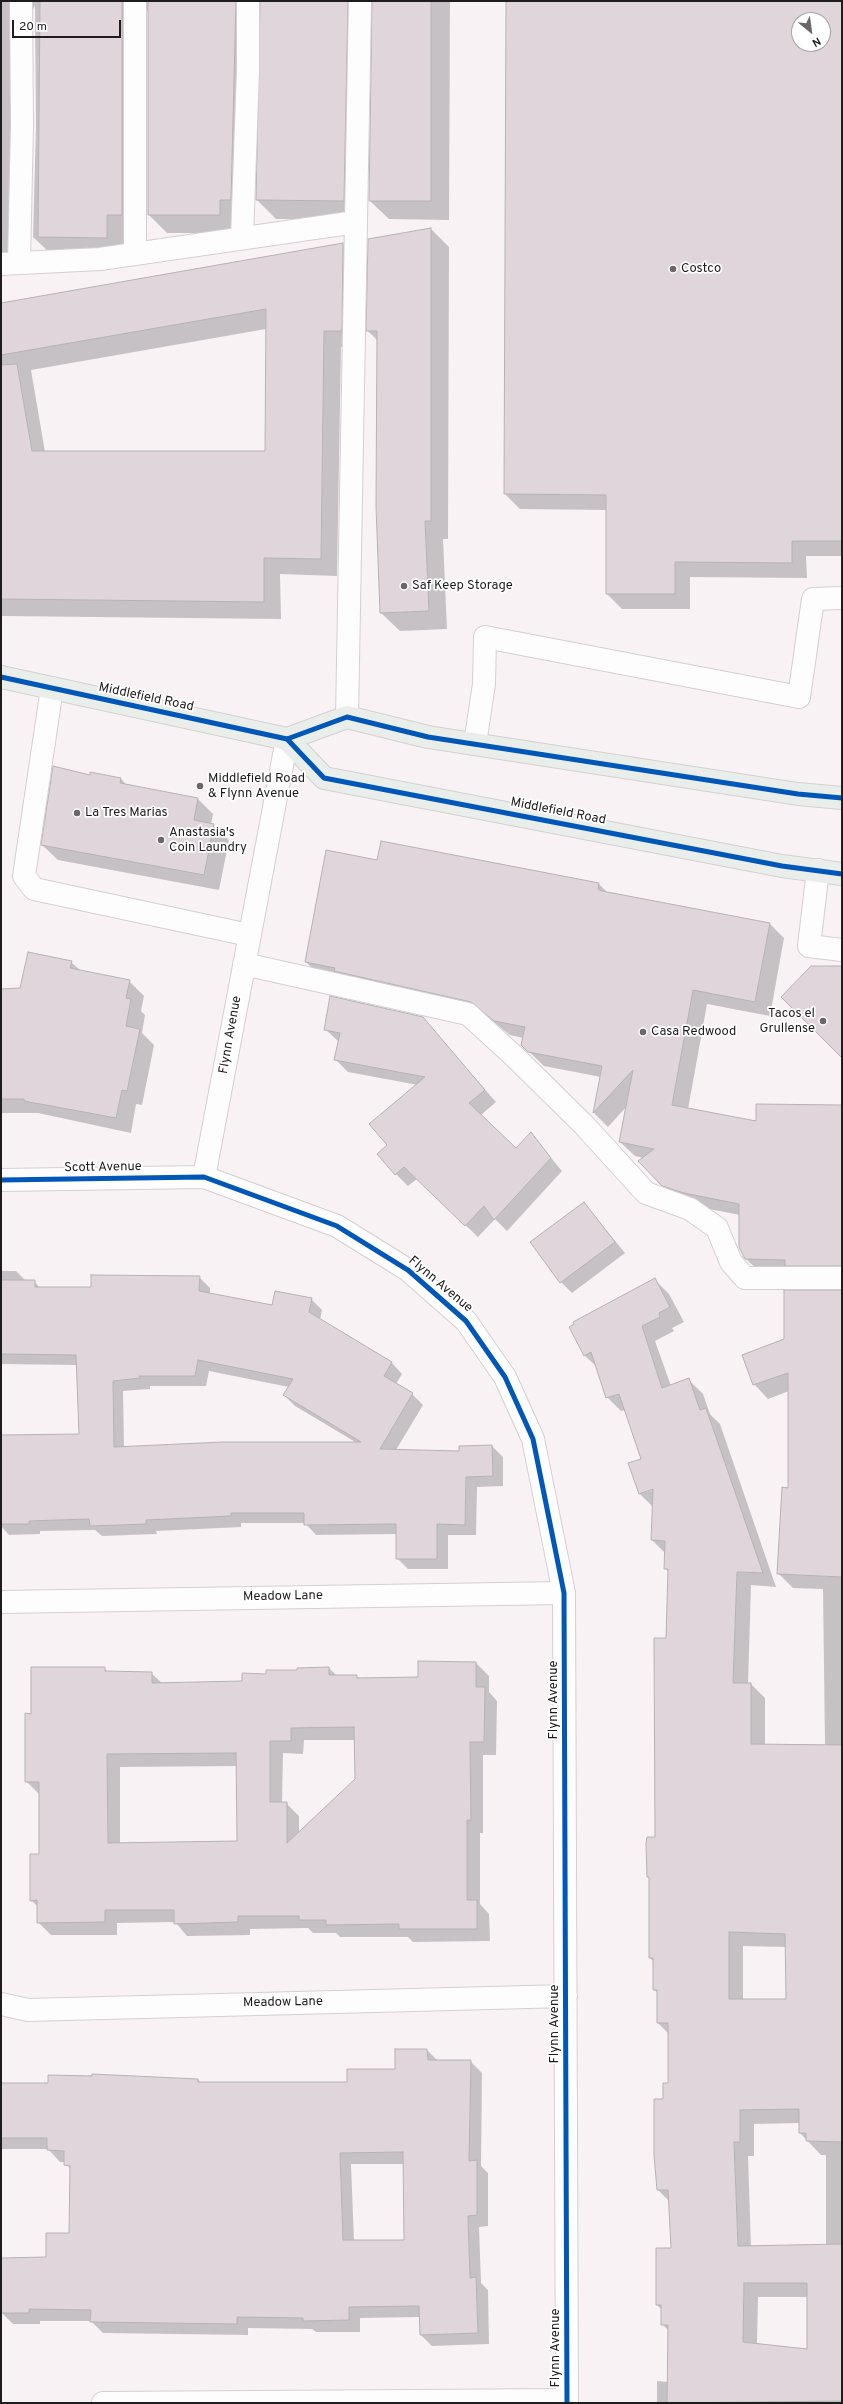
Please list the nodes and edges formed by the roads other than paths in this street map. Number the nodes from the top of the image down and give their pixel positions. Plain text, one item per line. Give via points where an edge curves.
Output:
1 (21, 1) edge
2 (134, 1) edge
3 (248, 1) edge
4 (360, 1) edge
5 (356, 222) junction
6 (242, 238) junction
7 (136, 254) junction
8 (10, 264) edge
9 (842, 598) edge
10 (1, 677) edge
11 (52, 688) junction
12 (348, 717) junction
13 (287, 739) junction
14 (476, 744) junction
15 (842, 798) edge
16 (818, 870) junction
17 (842, 874) edge
18 (249, 935) junction
19 (842, 950) edge
20 (244, 964) junction
21 (204, 1177) junction
22 (1, 1180) edge
23 (842, 1278) edge
24 (564, 1593) junction
25 (1, 1602) edge
26 (566, 1996) junction
27 (1, 2004) edge
28 (567, 2402) edge
29 (103, 2403) edge

1 - 8 street via 22,125
2 - 7 street
3 - 6 street
4 - 5 street
5 - 6 street
5 - 12 street
6 - 7 street
7 - 8 street via 100,259
9 - 14 street via 813,599 799,696 485,638 484,684
10 - 11 main road, Middlefield Road
11 - 13 main road, Middlefield Road
11 - 18 street via 24,876 34,889
12 - 13 main road
12 - 14 main road via 428,737
13 - 16 main road, Middlefield Road via 324,778 782,866
13 - 18 street, Flynn Avenue
14 - 15 main road via 798,794
16 - 17 main road, Middlefield Road
16 - 19 street via 809,946
18 - 20 street, Flynn Avenue
20 - 21 street, Flynn Avenue
20 - 23 street via 468,1014 584,1125 646,1193 690,1209 716,1228 731,1262 746,1278
21 - 22 street, Scott Avenue
21 - 24 street, Flynn Avenue via 337,1226 408,1270 466,1321 505,1377 534,1439
24 - 25 street, Meadow Lane
24 - 26 street, Flynn Avenue
26 - 27 street, Meadow Lane via 28,2010
26 - 28 street, Flynn Avenue
28 - 29 street

